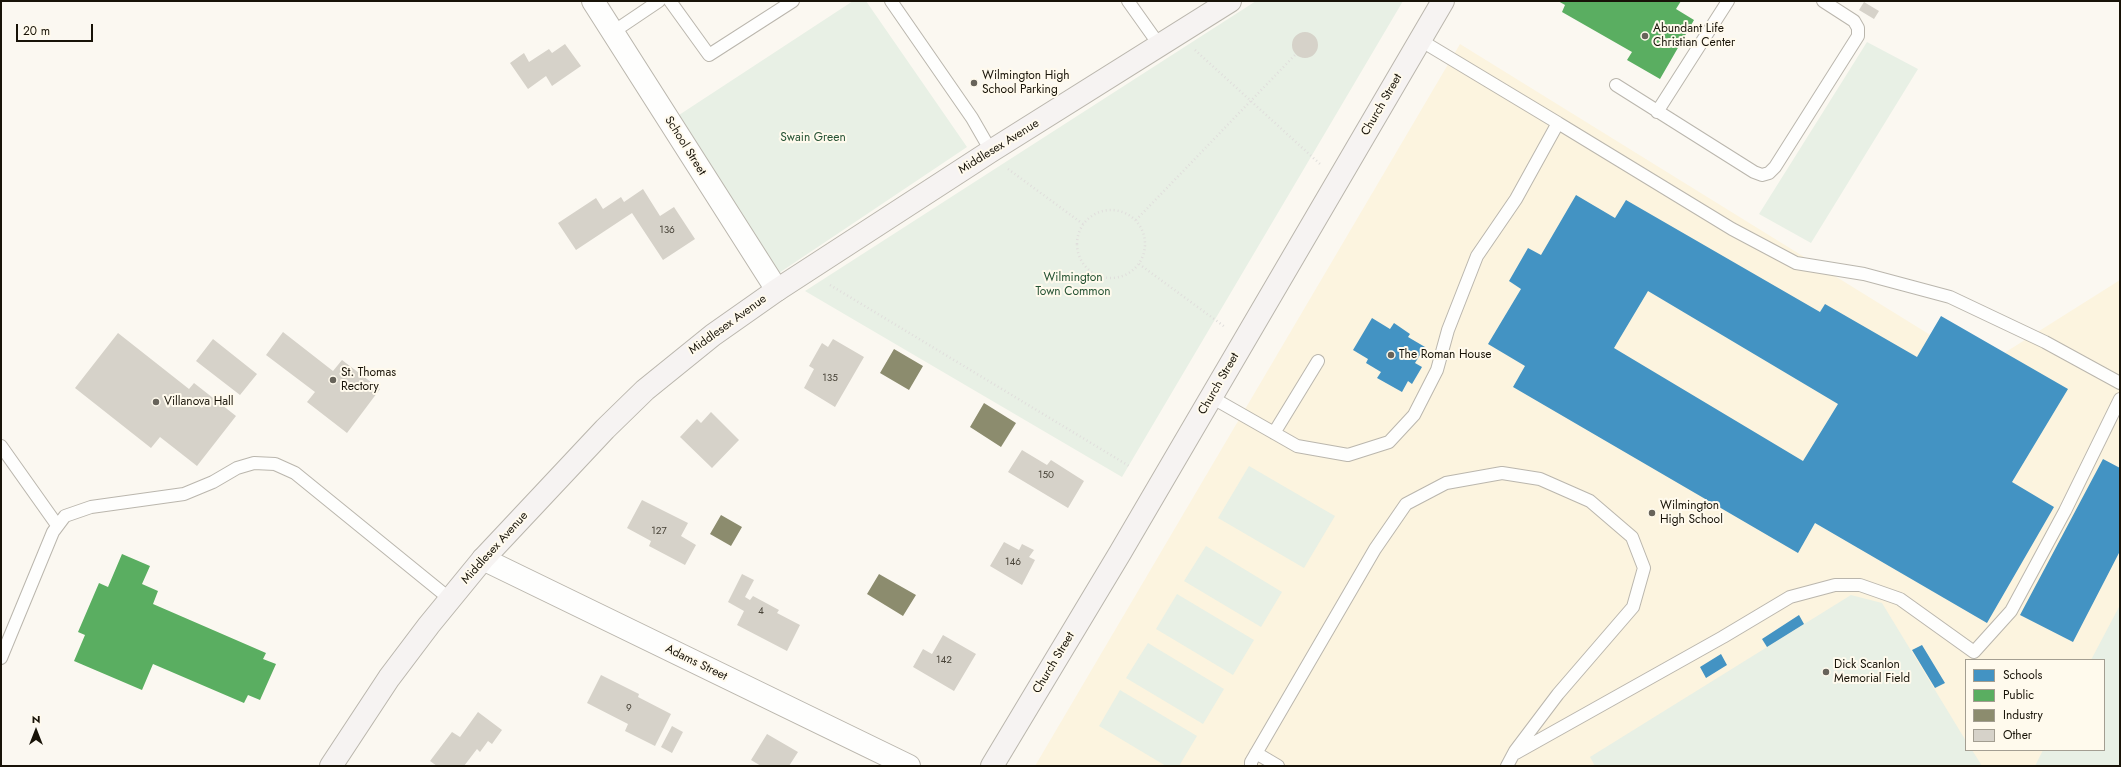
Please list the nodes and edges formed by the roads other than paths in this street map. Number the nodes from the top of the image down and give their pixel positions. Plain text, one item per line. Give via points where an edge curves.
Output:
1 (593, 1) edge
2 (660, 1) edge
3 (670, 1) edge
4 (793, 1) edge
5 (891, 1) edge
6 (1128, 1) edge
7 (1230, 1) edge
8 (1443, 1) edge
9 (1728, 1) edge
10 (1824, 1) edge
11 (613, 32) junction
12 (1420, 40) junction
13 (1160, 46) junction
14 (1616, 85) dead end
15 (1657, 112) junction
16 (1558, 123) junction
17 (997, 158) junction
18 (777, 290) junction
19 (1318, 361) dead end
20 (2120, 383) edge
21 (1212, 397) junction
22 (2120, 399) edge
23 (1274, 432) junction
24 (1, 446) edge
25 (57, 525) junction
26 (484, 559) junction
27 (450, 599) junction
28 (1, 658) edge
29 (1256, 752) junction
30 (1513, 755) junction
31 (331, 766) edge
32 (909, 766) edge
33 (992, 766) edge
34 (1251, 766) edge
35 (1278, 766) edge
36 (1507, 766) edge

1 - 11 street, School Street
2 - 11 lane
3 - 4 lane via 709,55
5 - 17 lane
6 - 13 lane
7 - 13 street, Middlesex Avenue
8 - 12 street, Church Street
9 - 15 lane
10 - 15 lane via 1851,19 1858,28 1858,36 1775,168 1769,173 1762,175 1754,172
11 - 18 street, School Street
12 - 16 lane
12 - 21 street, Church Street
13 - 17 street, Middlesex Avenue
14 - 15 lane
16 - 20 lane via 1732,229 1796,262 1864,274 1950,297 2045,342
16 - 23 lane via 1516,199 1477,256 1448,330 1437,370 1414,416 1389,442 1348,455 1297,446
17 - 18 street, Middlesex Avenue
18 - 26 street, Middlesex Avenue via 713,335 645,390 600,434
19 - 23 lane
21 - 23 lane
21 - 33 street, Church Street
22 - 30 lane via 2065,511 2011,611 1974,652 1900,599 1860,586 1835,585 1790,597
24 - 25 lane
25 - 27 lane via 76,511 184,494 246,465 275,464 311,484
25 - 28 lane
26 - 27 street, Middlesex Avenue
26 - 32 street, Adams Street
27 - 31 street, Middlesex Avenue via 389,678
29 - 30 lane via 1375,549 1406,504 1446,483 1502,473 1540,479 1590,501 1632,537 1644,568 1633,607 1558,694
29 - 34 lane
29 - 35 lane
30 - 36 lane

